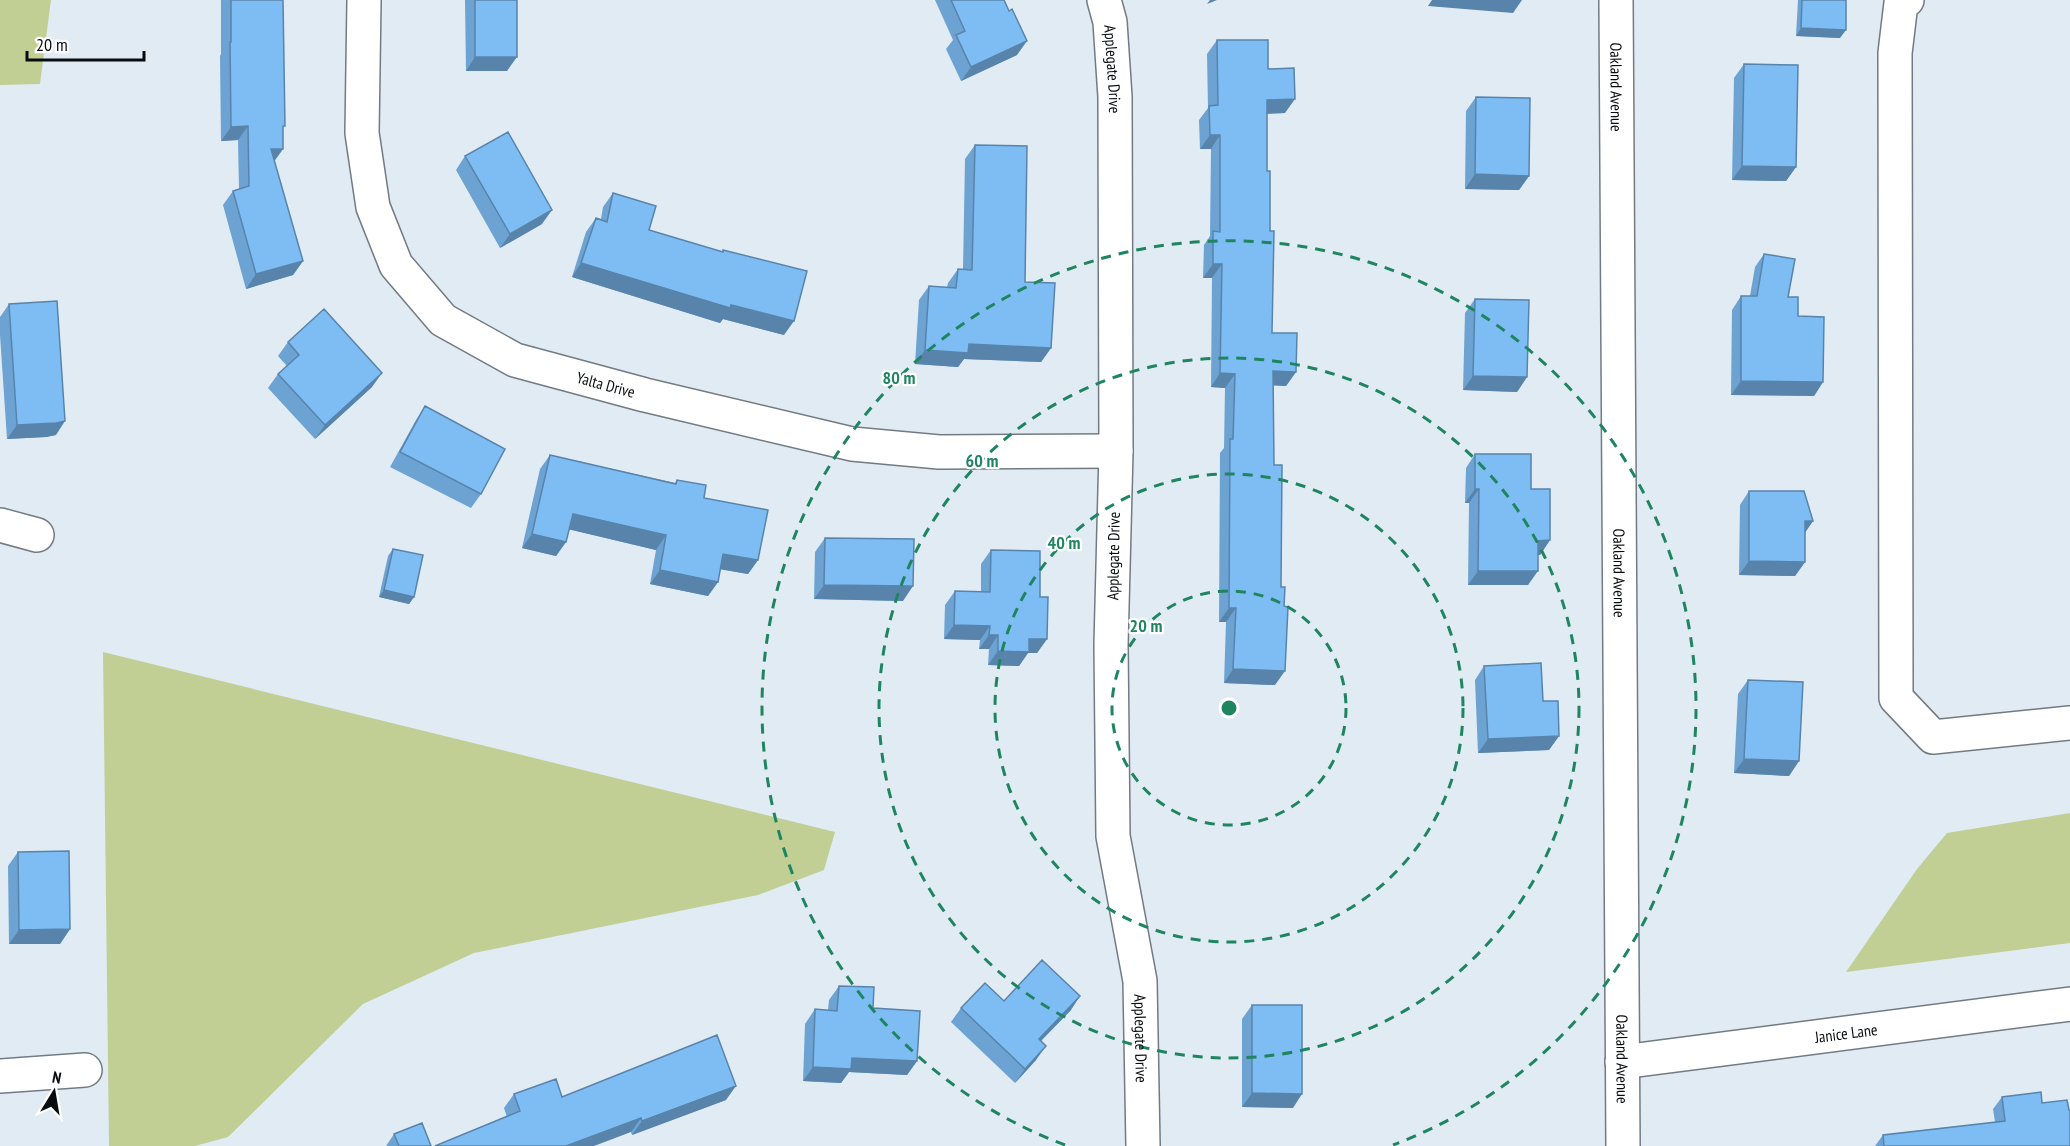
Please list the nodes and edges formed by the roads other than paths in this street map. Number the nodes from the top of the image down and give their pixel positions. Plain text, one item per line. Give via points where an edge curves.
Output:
1 (364, 0) edge
2 (1104, 0) edge
3 (1616, 0) edge
4 (1907, 0) edge
5 (1116, 451) junction
6 (0, 525) edge
7 (37, 535) dead end
8 (2070, 723) edge
9 (2070, 1004) edge
10 (1622, 1062) junction
11 (85, 1070) dead end
12 (0, 1076) edge
13 (1143, 1146) edge
14 (1623, 1146) edge

1 - 5 street, Yalta Drive via 362,133 373,207 396,265 443,320 515,360 852,444 939,452
2 - 5 street, Applegate Drive via 1110,22 1115,97
3 - 10 street, Oakland Avenue
4 - 8 street via 1901,3 1895,53 1896,698 1933,737
5 - 13 street, Applegate Drive via 1111,645 1113,836 1140,981
6 - 7 street
9 - 10 street, Janice Lane
10 - 14 street, Oakland Avenue
11 - 12 street

